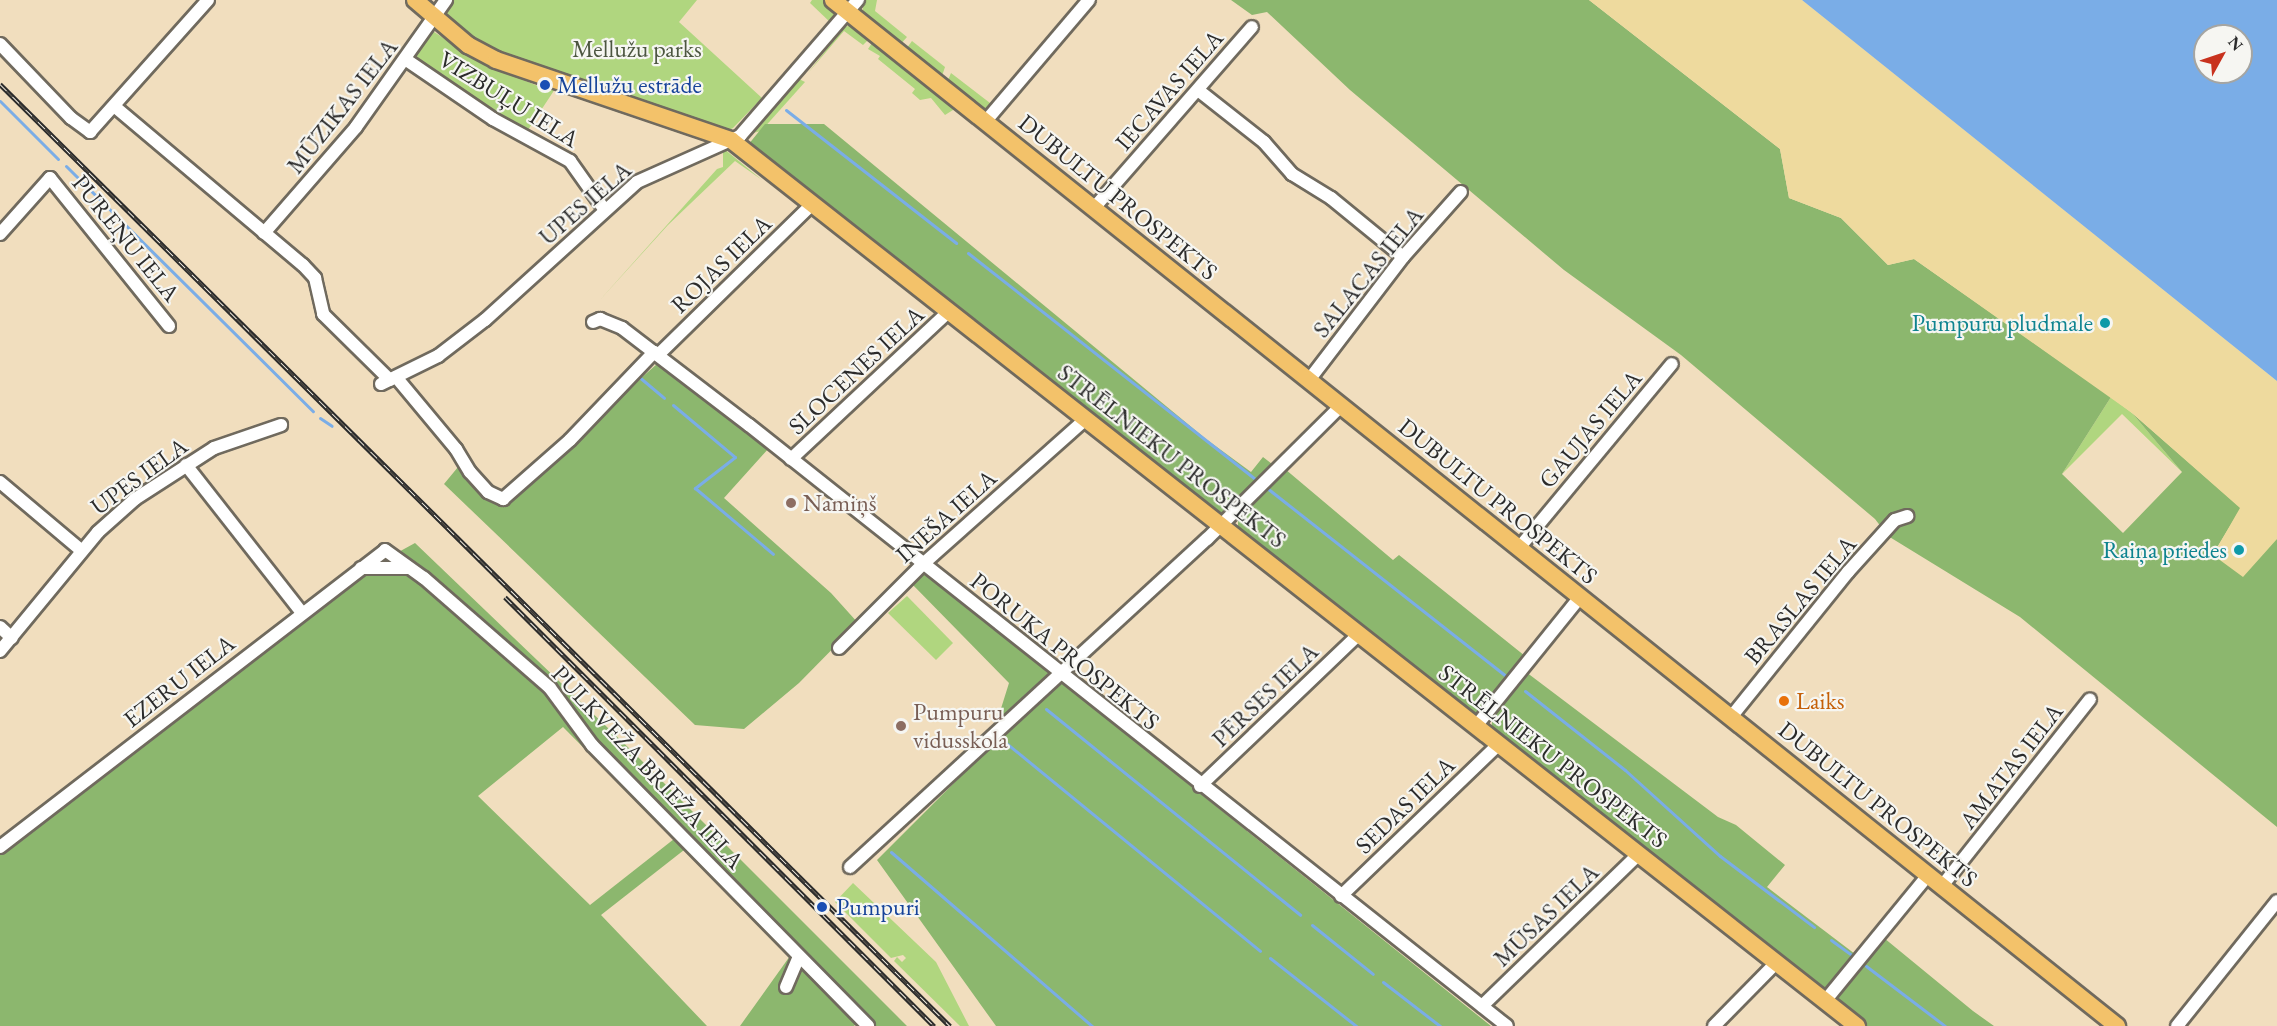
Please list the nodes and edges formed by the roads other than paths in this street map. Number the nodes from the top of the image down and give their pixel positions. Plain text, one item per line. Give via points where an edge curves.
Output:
1 (208, 0) edge
2 (415, 0) edge
3 (446, 0) edge
4 (833, 0) edge
5 (1089, 0) edge
6 (854, 6) edge
7 (433, 19) junction
8 (1252, 27) dead end
9 (0, 44) edge
10 (405, 59) junction
11 (1198, 90) junction
12 (114, 106) junction
13 (985, 122) junction
14 (731, 140) junction
15 (1461, 192) dead end
16 (813, 203) junction
17 (1094, 208) junction
18 (604, 209) junction
19 (2, 228) edge
20 (264, 233) junction
21 (1403, 257) junction
22 (949, 311) junction
23 (593, 322) dead end
24 (169, 326) dead end
25 (656, 354) junction
26 (1672, 364) dead end
27 (389, 380) junction
28 (1309, 380) junction
29 (1341, 406) junction
30 (1086, 419) junction
31 (281, 425) dead end
32 (791, 459) junction
33 (186, 465) junction
34 (0, 482) edge
35 (1907, 516) dead end
36 (1221, 525) junction
37 (1519, 548) junction
38 (385, 550) joint
39 (82, 551) junction
40 (923, 564) junction
41 (361, 568) junction
42 (408, 568) junction
43 (1580, 597) junction
44 (302, 613) junction
45 (0, 627) edge
46 (1359, 634) junction
47 (12, 638) junction
48 (839, 648) dead end
49 (0, 651) edge
50 (1060, 675) junction
51 (2090, 699) dead end
52 (1731, 717) junction
53 (1476, 726) junction
54 (1499, 744) junction
55 (1200, 786) junction
56 (0, 847) edge
57 (1638, 854) junction
58 (850, 867) dead end
59 (1928, 875) junction
60 (1942, 886) junction
61 (1341, 896) junction
62 (2277, 901) edge
63 (799, 957) junction
64 (1776, 963) junction
65 (786, 987) dead end
66 (1825, 1001) junction
67 (1482, 1006) junction
68 (868, 1026) edge
69 (1507, 1026) edge
70 (1714, 1026) edge
71 (1857, 1026) edge
72 (2117, 1026) edge
73 (2177, 1026) edge

1 - 12 street
2 - 7 main road, STRĒLNIEKU PROSPEKTS
3 - 7 street, MŪZIKAS IELA
4 - 6 main road, DUBULTU PROSPEKTS
5 - 13 street
6 - 13 main road, DUBULTU PROSPEKTS
6 - 14 street, UPES IELA via 770,104 740,136
7 - 10 street, MŪZIKAS IELA
7 - 14 main road, STRĒLNIEKU PROSPEKTS via 496,60
8 - 11 street, IECAVAS IELA
9 - 12 street via 71,118 90,132
10 - 18 street, VIZBUĻU IELA via 493,118 570,161
10 - 20 street, MŪZIKAS IELA via 356,127
11 - 17 street, IECAVAS IELA
11 - 21 street via 1264,142 1292,174 1331,198
12 - 20 street
13 - 17 main road, DUBULTU PROSPEKTS
14 - 16 main road, STRĒLNIEKU PROSPEKTS
14 - 18 street, UPES IELA via 644,177
15 - 21 street, SALACAS IELA
16 - 22 main road, STRĒLNIEKU PROSPEKTS
16 - 25 street, ROJAS IELA
17 - 28 main road, DUBULTU PROSPEKTS
18 - 27 street, UPES IELA via 485,320 438,356
19 - 24 street, PUREŅU IELA via 50,178
20 - 27 street via 315,278 323,314
21 - 28 street, SALACAS IELA
22 - 30 main road, STRĒLNIEKU PROSPEKTS
22 - 32 street, SLOCENES IELA
23 - 25 street, PORUKA PROSPEKTS via 614,323
25 - 27 street, ROJAS IELA via 570,440 503,499 488,492 456,449
25 - 32 street, PORUKA PROSPEKTS
26 - 37 street, GAUJAS IELA
28 - 29 main road, DUBULTU PROSPEKTS
29 - 36 street
29 - 37 main road, DUBULTU PROSPEKTS
30 - 36 main road, STRĒLNIEKU PROSPEKTS
30 - 40 street, INEŠA IELA
31 - 33 street, UPES IELA via 214,448
32 - 40 street, PORUKA PROSPEKTS
33 - 39 street, UPES IELA via 111,518
33 - 44 street
34 - 39 street
35 - 52 street, BRASLAS IELA via 1895,520 1848,572
36 - 46 main road, STRĒLNIEKU PROSPEKTS
36 - 50 street
37 - 43 main road, DUBULTU PROSPEKTS
38 - 41 street, EZERU IELA
38 - 42 street, PULKVEŽA BRIEŽA IELA
39 - 47 street, UPES IELA
40 - 48 street, INEŠA IELA
40 - 50 street, PORUKA PROSPEKTS
41 - 42 street
41 - 44 street, EZERU IELA
42 - 63 street, PULKVEŽA BRIEŽA IELA via 550,688 592,745
43 - 52 main road, DUBULTU PROSPEKTS
43 - 53 street
44 - 56 street, EZERU IELA
45 - 47 street
46 - 53 main road, STRĒLNIEKU PROSPEKTS
46 - 55 street, PĒRSES IELA
47 - 49 street, UPES IELA
50 - 55 street, PORUKA PROSPEKTS
50 - 58 street
51 - 60 street, AMATAS IELA
52 - 59 main road, DUBULTU PROSPEKTS
53 - 54 main road, STRĒLNIEKU PROSPEKTS
54 - 57 main road, STRĒLNIEKU PROSPEKTS
54 - 61 street, SEDAS IELA
55 - 61 street, PORUKA PROSPEKTS
57 - 64 main road, STRĒLNIEKU PROSPEKTS
57 - 67 street, MŪSAS IELA
59 - 60 main road, DUBULTU PROSPEKTS
59 - 66 street
60 - 72 main road, DUBULTU PROSPEKTS
61 - 67 street, PORUKA PROSPEKTS
62 - 73 street
63 - 65 street
63 - 68 street, PULKVEŽA BRIEŽA IELA
64 - 66 main road, STRĒLNIEKU PROSPEKTS
64 - 70 street
66 - 71 main road, STRĒLNIEKU PROSPEKTS
67 - 69 street, PORUKA PROSPEKTS

